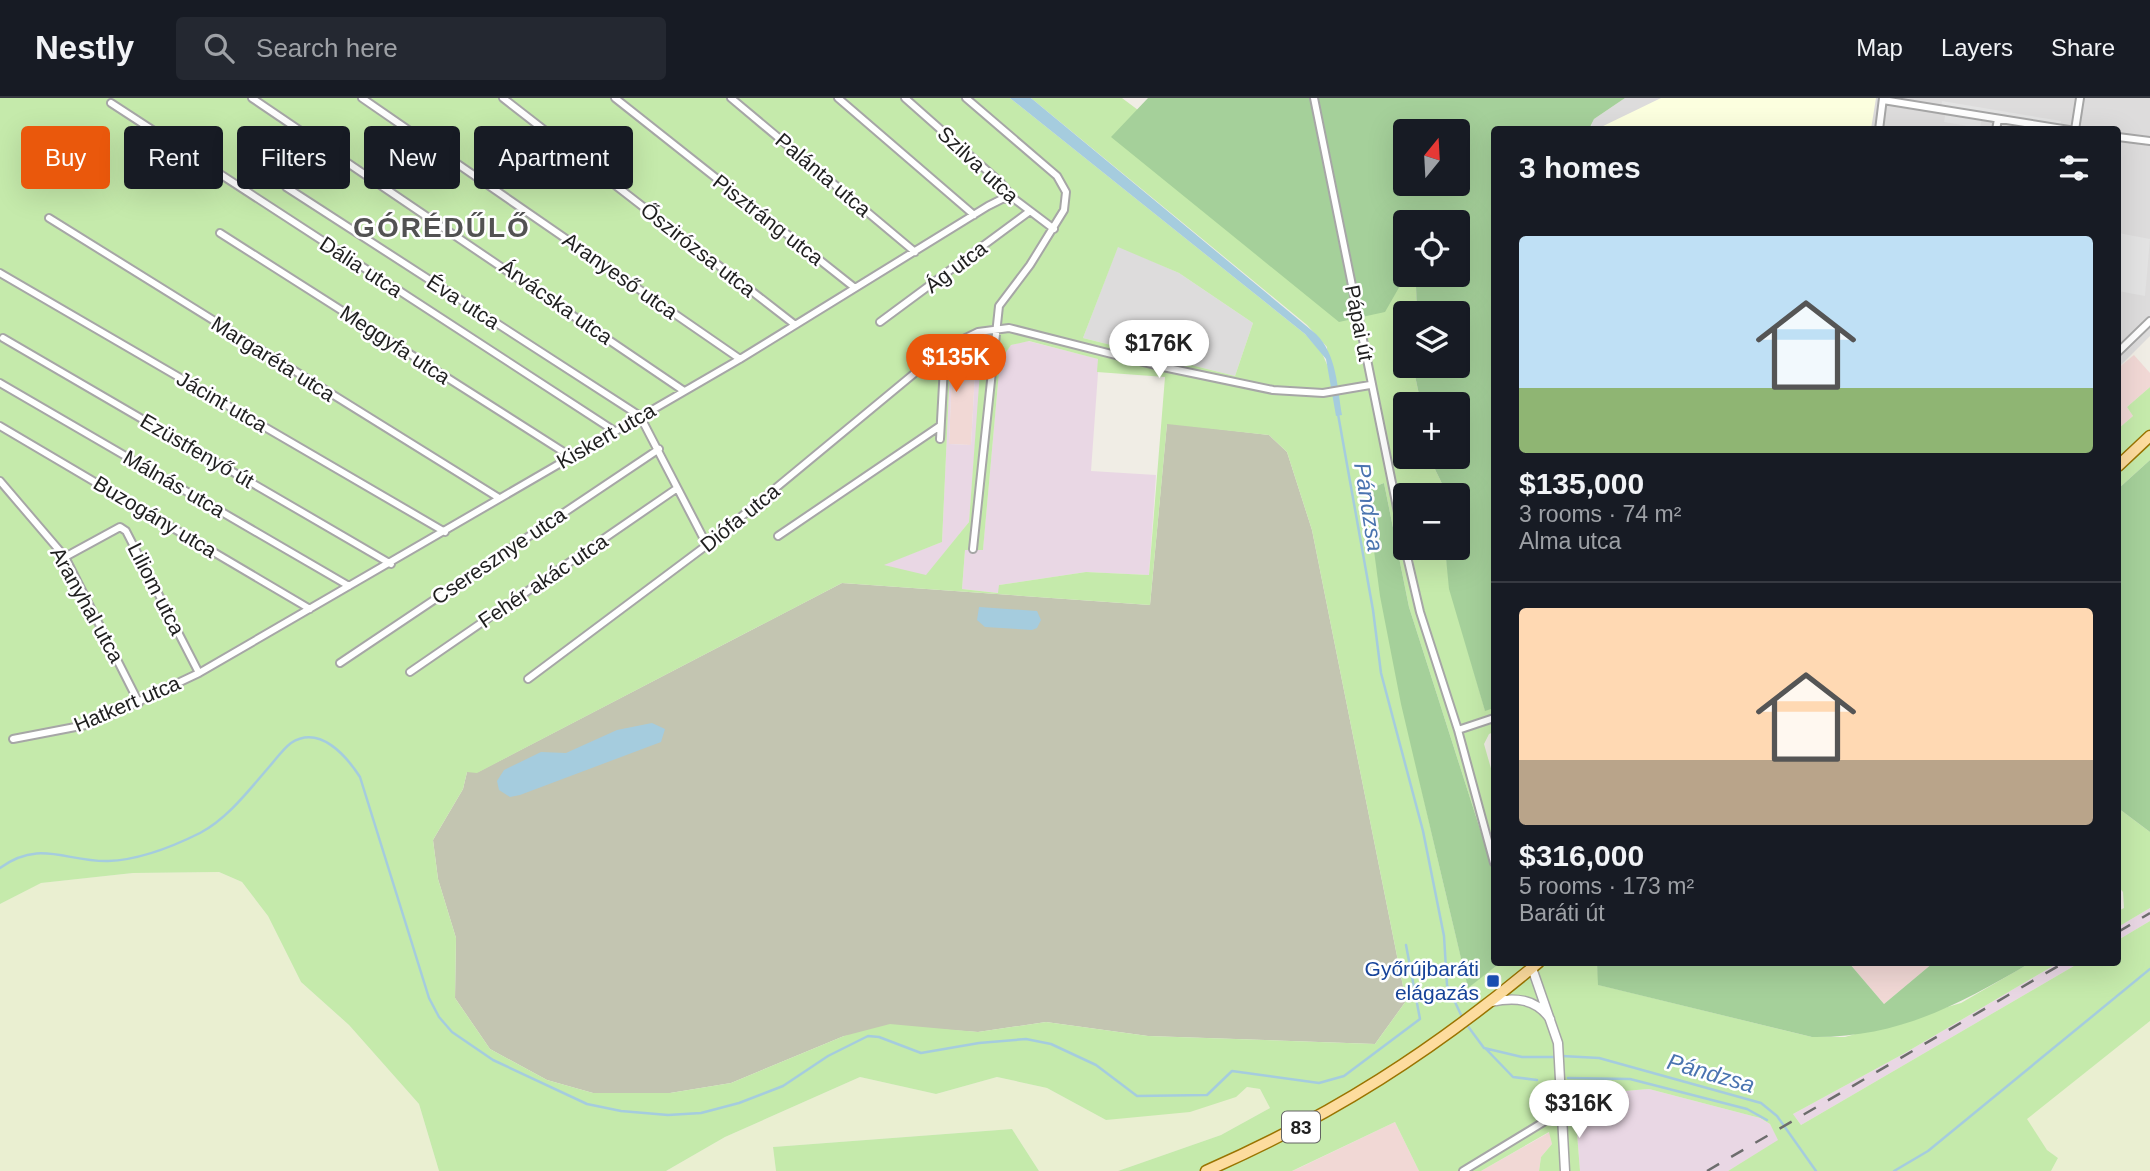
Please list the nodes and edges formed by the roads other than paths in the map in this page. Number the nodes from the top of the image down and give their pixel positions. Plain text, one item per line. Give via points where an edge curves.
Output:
1 (252, 98) edge
2 (362, 98) edge
3 (503, 98) edge
4 (615, 98) edge
5 (731, 98) edge
6 (838, 98) edge
7 (905, 98) edge
8 (966, 98) edge
9 (1314, 98) edge
10 (1933, 98) edge
11 (2080, 98) edge
12 (1883, 99) edge
13 (111, 103) dead end
14 (1931, 108) junction
15 (1998, 119) junction
16 (1880, 126) edge
17 (1997, 126) edge
18 (2043, 126) edge
19 (2076, 126) edge
20 (2121, 137) edge
21 (2150, 141) edge
22 (289, 189) edge
23 (1013, 198) junction
24 (1030, 211) junction
25 (974, 215) junction
26 (49, 219) dead end
27 (1054, 229) junction
28 (220, 233) dead end
29 (915, 252) junction
30 (0, 273) edge
31 (855, 288) junction
32 (2150, 321) edge
33 (880, 322) dead end
34 (794, 324) junction
35 (996, 328) junction
36 (3, 338) dead end
37 (946, 348) junction
38 (2121, 349) edge
39 (740, 359) junction
40 (0, 383) edge
41 (1370, 385) junction
42 (684, 391) junction
43 (640, 416) junction
44 (0, 426) edge
45 (940, 426) junction
46 (613, 430) junction
47 (2150, 436) edge
48 (940, 439) dead end
49 (659, 449) junction
50 (570, 456) junction
51 (2121, 463) edge
52 (0, 481) edge
53 (676, 489) junction
54 (1393, 492) edge
55 (499, 498) junction
56 (445, 532) junction
57 (778, 536) dead end
58 (707, 545) junction
59 (973, 549) dead end
60 (65, 557) junction
61 (1408, 560) edge
62 (391, 564) junction
63 (349, 586) junction
64 (310, 610) junction
65 (340, 663) dead end
66 (410, 672) dead end
67 (199, 673) junction
68 (528, 679) dead end
69 (139, 703) junction
70 (1491, 719) edge
71 (1458, 730) junction
72 (13, 739) dead end
73 (1491, 852) edge
74 (1532, 966) edge
75 (1535, 966) edge
76 (1489, 1004) junction
77 (1555, 1028) junction
78 (1560, 1112) junction
79 (1206, 1171) edge
80 (1463, 1171) edge
81 (1565, 1171) edge

1 - 42 street, Árvácska utca
2 - 39 street, Aranyeső utca
3 - 34 street, Őszirózsa utca
4 - 31 street, Pisztráng utca
5 - 29 street, Palánta utca
6 - 25 street
7 - 23 street, Szilva utca
8 - 27 street via 1063,183 1066,200
9 - 41 street, Pápai út
10 - 14 street
11 - 19 street
12 - 14 street
12 - 16 street
13 - 46 street, Dália utca
14 - 15 street
15 - 17 street
15 - 18 street
20 - 21 street
22 - 43 street, Éva utca
23 - 24 street, Szilva utca
23 - 25 street, Kiskert utca
24 - 27 street, Szilva utca
24 - 33 street, Ág utca
25 - 29 street, Kiskert utca
26 - 55 street, Margaréta utca
27 - 35 street via 999,306
28 - 50 street, Meggyfa utca
29 - 31 street, Kiskert utca
30 - 56 street, Jácint utca
31 - 34 street, Kiskert utca
32 - 38 street
34 - 39 street, Kiskert utca
35 - 37 street, Diófa utca
35 - 41 street via 1021,329 1163,367 1273,390 1323,393
35 - 59 street
36 - 62 street, Ezüstfenyő út
37 - 45 street
37 - 58 street, Diófa utca
39 - 42 street, Kiskert utca
40 - 63 street, Málnás utca
41 - 54 street, Pápai út
42 - 43 street, Kiskert utca
43 - 46 street, Kiskert utca
43 - 49 street
44 - 64 street, Buzogány utca
45 - 48 street
45 - 57 street
46 - 50 street, Kiskert utca
47 - 51 main road
49 - 53 street
49 - 65 street, Cseresznye utca
50 - 55 street, Kiskert utca
52 - 60 street, Aranyhal utca
53 - 58 street
53 - 66 street, Fehér akác utca
55 - 56 street, Kiskert utca
56 - 62 street, Kiskert utca
58 - 68 street, Diófa utca
60 - 67 street, Liliom utca via 120,527 126,531
60 - 69 street, Aranyhal utca
61 - 71 street, Pápai út
62 - 63 street, Kiskert utca
63 - 64 street, Kiskert utca
64 - 67 street, Kiskert utca
67 - 69 street, Hatkert utca
69 - 72 street, Hatkert utca via 91,724
70 - 71 street
71 - 73 street, Pápai út
74 - 76 main road, 83
75 - 77 street
76 - 77 street via 1511,999 1530,1002 1546,1013
76 - 79 main road, 83 via 1392,1074 1331,1111
77 - 78 street
78 - 80 street
78 - 81 street

